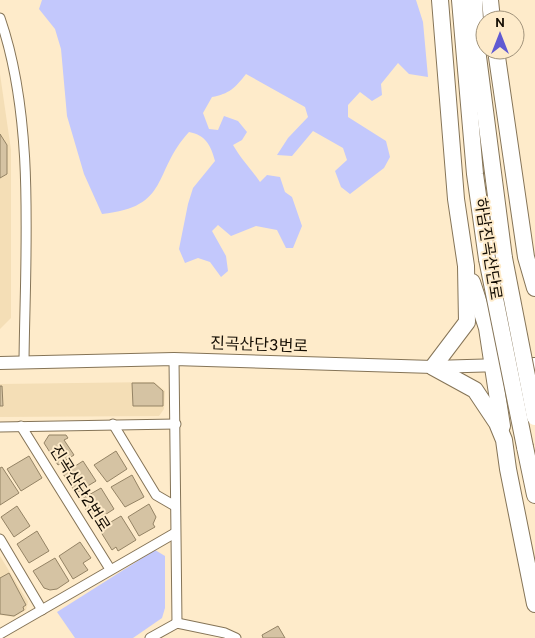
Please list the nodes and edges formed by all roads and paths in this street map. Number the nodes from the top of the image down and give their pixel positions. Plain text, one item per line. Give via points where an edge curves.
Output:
1 (440, 0) edge
2 (460, 0) edge
3 (474, 0) edge
4 (0, 18) edge
5 (498, 60) edge
6 (466, 266) junction
7 (533, 284) edge
8 (535, 300) edge
9 (174, 359) junction
10 (24, 362) junction
11 (0, 363) edge
12 (492, 364) junction
13 (535, 364) edge
14 (433, 367) junction
15 (535, 417) edge
16 (113, 424) junction
17 (176, 424) junction
18 (21, 426) junction
19 (0, 427) edge
20 (504, 440) junction
21 (535, 495) edge
22 (175, 506) junction
23 (175, 533) junction
24 (0, 539) edge
25 (110, 569) junction
26 (535, 604) edge
27 (42, 610) junction
28 (177, 622) junction
29 (0, 634) edge
30 (154, 637) edge
31 (236, 638) edge

1 - 6 highway via 456,198
2 - 21 highway, 하남진곡산단로, bridge via 475,174 487,259
3 - 15 highway, 하남진곡산단로, bridge via 476,41 504,258
4 - 10 street via 14,70 25,158
5 - 7 highway
6 - 12 highway via 487,328
6 - 14 highway via 467,322
7 - 8 highway
9 - 10 street, 진곡산단3번로
9 - 14 street, 진곡산단3번로
9 - 17 street
10 - 11 street, 진곡산단3번로
12 - 13 street, 진곡산단3번로
12 - 14 street, 진곡산단3번로
12 - 20 highway
14 - 20 highway via 474,390 497,423
16 - 17 street, 진곡산단2번로
16 - 18 street, 진곡산단2번로
16 - 22 street via 156,495
17 - 22 street
18 - 19 street, 진곡산단2번로
18 - 25 street, 진곡산단2번로
20 - 26 highway
22 - 23 street
23 - 25 street
23 - 28 street
24 - 27 street
25 - 27 street
27 - 29 street
28 - 30 street
28 - 31 street via 225,632

